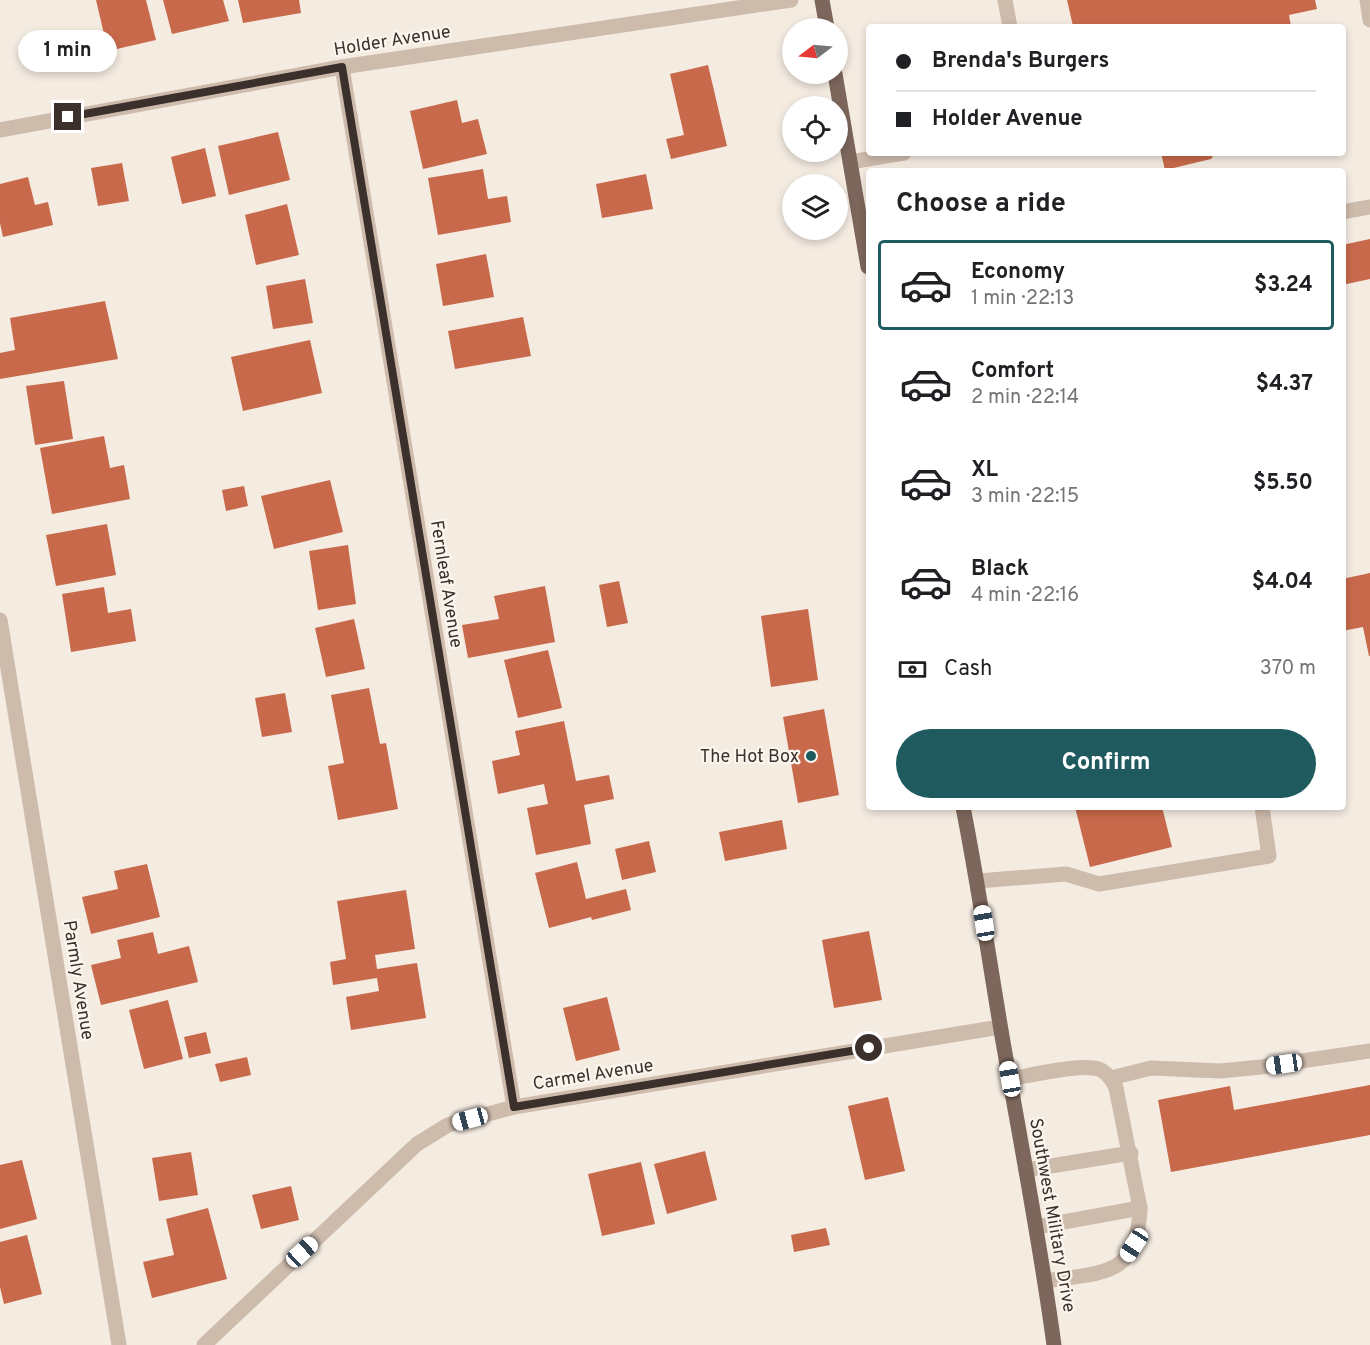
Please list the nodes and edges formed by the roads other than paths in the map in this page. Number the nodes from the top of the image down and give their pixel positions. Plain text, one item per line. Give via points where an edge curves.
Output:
1 (791, 0) edge
2 (822, 0) edge
3 (1005, 0) edge
4 (1366, 0) edge
5 (825, 18) edge
6 (1370, 20) edge
7 (1009, 24) edge
8 (342, 67) junction
9 (837, 84) edge
10 (0, 130) edge
11 (886, 156) edge
12 (850, 162) junction
13 (1370, 207) edge
14 (1346, 211) edge
15 (866, 255) edge
16 (0, 620) edge
17 (964, 810) edge
18 (1262, 810) edge
19 (978, 881) junction
20 (1000, 1027) junction
21 (1370, 1051) edge
22 (1111, 1078) junction
23 (1010, 1079) junction
24 (514, 1107) junction
25 (1131, 1153) junction
26 (1026, 1170) junction
27 (1140, 1208) junction
28 (1036, 1227) junction
29 (1045, 1281) junction
30 (119, 1345) edge
31 (204, 1345) edge
32 (1054, 1345) edge

1 - 8 street, Holder Avenue
2 - 5 main road
3 - 7 street
4 - 6 street
8 - 10 street, Holder Avenue
8 - 24 street, Fernleaf Avenue
9 - 12 main road
11 - 12 street
12 - 15 main road
13 - 14 street
16 - 30 street, Parmly Avenue
17 - 19 main road, Southwest Military Drive
18 - 19 street via 1269,856 1099,884 1066,874
19 - 20 main road, Southwest Military Drive
20 - 23 main road, Southwest Military Drive
20 - 24 street, Carmel Avenue
21 - 22 street via 1220,1071 1151,1068
22 - 23 street via 1100,1070 1083,1067
22 - 25 street
23 - 26 main road, Southwest Military Drive
24 - 31 street, Carmel Avenue via 448,1125 417,1144
25 - 26 street
25 - 27 street
26 - 28 main road, Southwest Military Drive
27 - 28 street
27 - 29 street via 1134,1245 1124,1262 1105,1272
28 - 29 main road, Southwest Military Drive
29 - 32 main road, Southwest Military Drive

